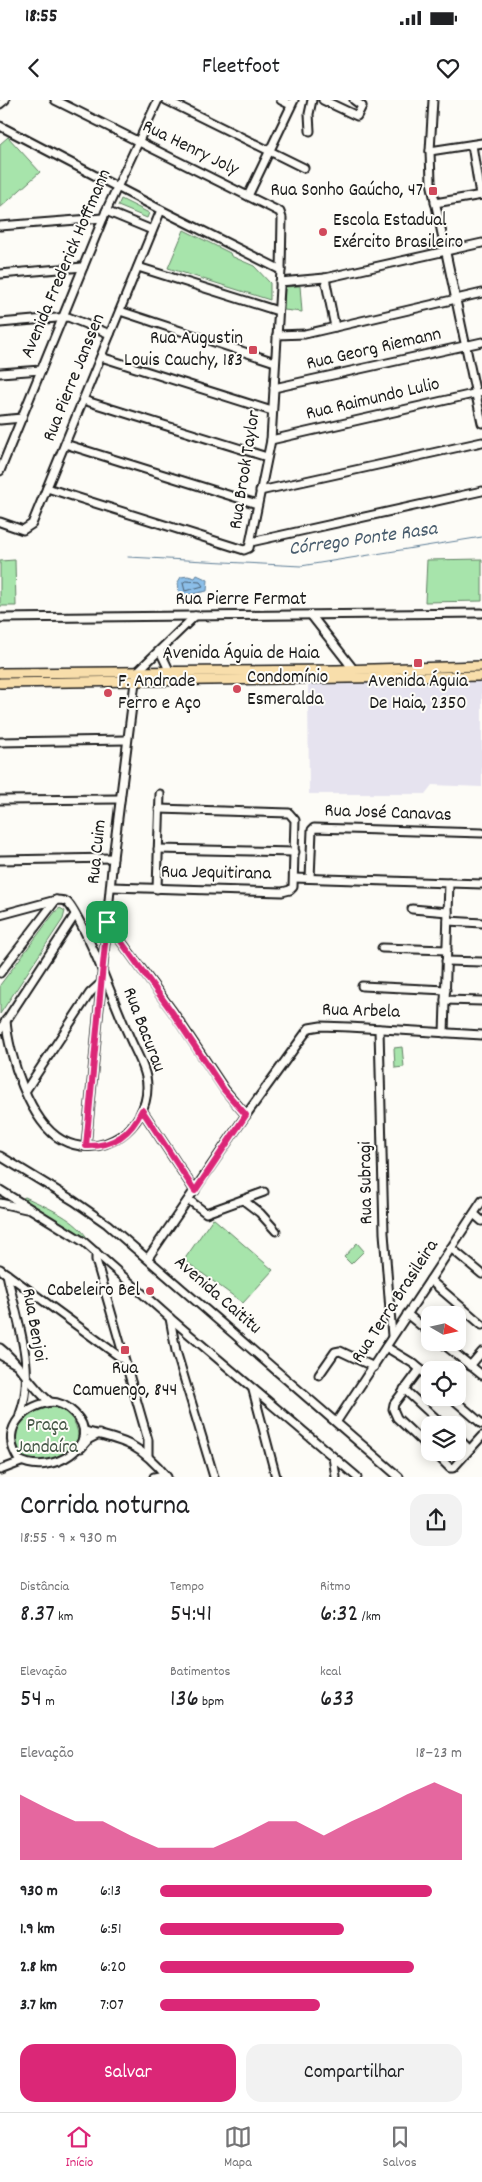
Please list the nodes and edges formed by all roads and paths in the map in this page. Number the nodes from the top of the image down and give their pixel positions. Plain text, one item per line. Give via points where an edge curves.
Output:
1 (5, 100) edge
2 (55, 100) edge
3 (158, 100) edge
4 (166, 100) edge
5 (280, 100) edge
6 (312, 100) edge
7 (323, 100) edge
8 (354, 100) edge
9 (433, 100) edge
10 (293, 103) edge
11 (0, 104) edge
12 (0, 126) edge
13 (310, 131) dead end
14 (137, 141) junction
15 (482, 143) edge
16 (472, 145) junction
17 (269, 151) junction
18 (430, 151) junction
19 (304, 168) dead end
20 (116, 187) junction
21 (481, 195) edge
22 (248, 196) junction
23 (435, 204) junction
24 (161, 210) junction
25 (104, 215) junction
26 (281, 215) joint
27 (0, 226) edge
28 (152, 230) junction
29 (482, 243) edge
30 (446, 251) junction
31 (83, 267) junction
32 (138, 267) junction
33 (281, 270) junction
34 (0, 274) edge
35 (325, 278) junction
36 (280, 282) junction
37 (482, 293) edge
38 (454, 299) junction
39 (278, 310) junction
40 (120, 312) junction
41 (62, 318) junction
42 (0, 323) edge
43 (335, 327) junction
44 (110, 334) junction
45 (277, 335) junction
46 (482, 342) edge
47 (465, 346) junction
48 (101, 357) junction
49 (275, 362) junction
50 (41, 370) junction
51 (0, 373) edge
52 (274, 388) junction
53 (479, 393) edge
54 (83, 400) junction
55 (272, 411) junction
56 (22, 418) junction
57 (0, 420) edge
58 (482, 423) edge
59 (270, 440) junction
60 (482, 442) edge
61 (65, 444) junction
62 (267, 456) junction
63 (1, 468) edge
64 (47, 488) junction
65 (260, 491) junction
66 (482, 491) edge
67 (257, 504) junction
68 (0, 522) edge
69 (250, 542) junction
70 (482, 613) edge
71 (311, 615) junction
72 (195, 616) junction
73 (0, 618) edge
74 (160, 650) junction
75 (482, 666) edge
76 (169, 670) junction
77 (333, 670) junction
78 (354, 670) junction
79 (138, 671) junction
80 (0, 673) edge
81 (482, 676) edge
82 (328, 679) junction
83 (135, 682) junction
84 (0, 683) edge
85 (126, 740) junction
86 (0, 742) edge
87 (160, 794) dead end
88 (120, 799) junction
89 (0, 800) edge
90 (159, 809) junction
91 (482, 833) edge
92 (158, 848) junction
93 (294, 852) junction
94 (113, 858) junction
95 (0, 860) edge
96 (294, 878) junction
97 (310, 878) junction
98 (450, 883) junction
99 (482, 884) edge
100 (110, 888) junction
101 (157, 889) junction
102 (56, 900) junction
103 (412, 909) dead end
104 (448, 912) junction
105 (0, 915) edge
106 (75, 915) junction
107 (448, 921) junction
108 (107, 922) junction
109 (482, 923) edge
110 (382, 948) dead end
111 (447, 950) junction
112 (446, 961) junction
113 (482, 962) edge
114 (102, 972) junction
115 (0, 973) edge
116 (101, 984) junction
117 (362, 986) dead end
118 (446, 990) junction
119 (446, 1000) junction
120 (482, 1002) edge
121 (6, 1020) junction
122 (379, 1029) junction
123 (0, 1030) edge
124 (444, 1032) junction
125 (482, 1035) edge
126 (26, 1090) junction
127 (142, 1110) junction
128 (246, 1115) junction
129 (86, 1146) junction
130 (0, 1156) edge
131 (0, 1190) edge
132 (195, 1191) junction
133 (264, 1192) dead end
134 (12, 1197) junction
135 (189, 1200) junction
136 (243, 1200) junction
137 (482, 1201) edge
138 (2, 1203) edge
139 (31, 1210) junction
140 (474, 1214) junction
141 (482, 1221) edge
142 (276, 1231) dead end
143 (451, 1248) junction
144 (96, 1252) junction
145 (148, 1258) junction
146 (108, 1264) junction
147 (0, 1269) edge
148 (100, 1273) junction
149 (7, 1274) junction
150 (482, 1274) edge
151 (430, 1280) junction
152 (407, 1314) junction
153 (170, 1318) junction
154 (482, 1325) edge
155 (421, 1326) edge
156 (180, 1327) junction
157 (392, 1336) junction
158 (173, 1338) junction
159 (386, 1347) junction
160 (0, 1348) edge
161 (452, 1351) edge
162 (482, 1352) edge
163 (0, 1355) edge
164 (124, 1360) junction
165 (14, 1363) junction
166 (470, 1366) junction
167 (374, 1367) junction
168 (420, 1369) joint
169 (319, 1375) dead end
170 (482, 1375) edge
171 (25, 1376) junction
172 (404, 1389) junction
173 (253, 1390) junction
174 (50, 1402) junction
175 (461, 1406) edge
176 (19, 1415) junction
177 (433, 1416) edge
178 (337, 1421) junction
179 (482, 1424) edge
180 (84, 1430) junction
181 (99, 1434) junction
182 (482, 1436) edge
183 (421, 1440) edge
184 (466, 1445) edge
185 (470, 1449) junction
186 (79, 1450) junction
187 (466, 1453) edge
188 (148, 1456) junction
189 (333, 1456) junction
190 (444, 1461) edge
191 (458, 1461) edge
192 (20, 1462) junction
193 (69, 1466) dead end
194 (345, 1468) junction
195 (0, 1470) edge
196 (44, 1473) dead end
197 (335, 1475) edge
198 (166, 1476) edge
199 (154, 1477) edge
200 (214, 1477) edge
201 (276, 1477) edge
202 (356, 1477) edge
203 (399, 1477) edge

1 - 11 street
2 - 14 street, Rua Henry Joly
3 - 14 street, Avenida Frederick Hoffmann
4 - 17 street
5 - 10 street
6 - 13 street
7 - 8 street via 357,116 362,106
9 - 18 street
10 - 17 street
12 - 20 street
14 - 20 street, Avenida Frederick Hoffmann
14 - 22 street, Rua Henry Joly
15 - 16 street
16 - 18 street
16 - 21 street
17 - 19 street
17 - 22 street
18 - 23 street
20 - 24 street
20 - 25 street, Avenida Frederick Hoffmann
21 - 23 street
22 - 26 street, Rua Henry Joly
23 - 30 street
24 - 28 street, Rua Pierre Janssen
24 - 33 street
25 - 27 street
25 - 28 street
25 - 31 street, Avenida Frederick Hoffmann
26 - 33 street, Rua Brook Taylor
28 - 32 street, Rua Pierre Janssen
29 - 30 street
30 - 35 street
30 - 38 street
31 - 34 street
31 - 41 street, Avenida Frederick Hoffmann
32 - 39 street
32 - 40 street, Rua Pierre Janssen
33 - 36 street, Rua Brook Taylor
35 - 36 street
35 - 43 street
36 - 39 street, Rua Brook Taylor
37 - 38 street
38 - 43 street
38 - 47 street
39 - 45 street, Rua Brook Taylor
40 - 44 street, Rua Pierre Janssen
40 - 49 street
41 - 42 street
41 - 44 street via 68,317
41 - 50 street, Avenida Frederick Hoffmann
43 - 45 street via 304,334
44 - 48 street, Rua Pierre Janssen
45 - 49 street, Rua Brook Taylor
46 - 47 street, Rua Georg Riemann
47 - 52 street, Rua Georg Riemann
47 - 53 street
48 - 54 street, Rua Pierre Janssen
48 - 55 street
49 - 52 street, Rua Brook Taylor
50 - 51 street
50 - 56 street, Avenida Frederick Hoffmann
52 - 55 street, Rua Brook Taylor
53 - 58 street
53 - 59 street, Rua Raimundo Lulio
54 - 61 street, Rua Pierre Janssen
54 - 62 street
55 - 59 street, Rua Brook Taylor
56 - 57 street
56 - 63 street, Avenida Frederick Hoffmann
59 - 62 street, Rua Brook Taylor
60 - 65 street
61 - 64 street, Rua Pierre Janssen
61 - 67 street
62 - 65 street, Rua Brook Taylor
64 - 68 street, Rua Pierre Janssen via 29,528 18,530
64 - 69 street, Rua Brook Taylor via 244,550 249,548
65 - 67 street, Rua Brook Taylor
66 - 69 street
67 - 69 street, Rua Brook Taylor
70 - 71 street, Rua Pierre Fermat
71 - 72 street, Rua Pierre Fermat
71 - 78 street
72 - 73 street, Rua Pierre Fermat
72 - 74 street
74 - 76 street
74 - 79 street
75 - 78 main road, Avenida Águia de Haia
76 - 77 main road, Avenida Águia de Haia
76 - 79 main road, Avenida Águia de Haia
77 - 78 main road, Avenida Águia de Haia
77 - 82 main road via 334,675
79 - 80 main road, Avenida Águia de Haia
79 - 83 street, Rua Cuim
81 - 82 main road, Avenida Águia de Haia
82 - 83 main road, Avenida Águia de Haia
83 - 84 main road, Avenida Águia de Haia
83 - 85 street, Rua Cuim
85 - 86 street
85 - 88 street, Rua Cuim
87 - 90 street
88 - 89 street
88 - 94 street, Rua Cuim
90 - 92 street
90 - 93 street, Rua Jequitirana via 286,812 295,820
91 - 97 street, Rua José Canavas via 314,828
92 - 93 street
92 - 101 street
93 - 96 street, Rua Jequitirana
94 - 95 street
94 - 100 street, Rua Cuim
96 - 97 street
96 - 101 street, Rua Jequitirana via 292,889 282,892
97 - 98 street
98 - 99 street
98 - 104 street
100 - 101 street, Rua Jequitirana
100 - 108 street, Rua Cuim
102 - 105 street
102 - 106 street, Rua Bacurau via 68,902
102 - 115 street
103 - 104 street
104 - 107 street
106 - 114 street, Rua Bacurau
106 - 121 street
107 - 109 street
107 - 111 street
108 - 114 street, Rua Cuim
108 - 128 street via 224,1090
110 - 111 street
111 - 112 street
112 - 113 street
112 - 118 street
114 - 116 street, Rua Cuim
114 - 127 street, Rua Bacurau via 146,1078
116 - 126 street via 90,993
116 - 129 street, Rua Cuim
117 - 118 street
118 - 119 street
119 - 120 street
119 - 124 street
121 - 123 street
121 - 126 street, Rua Bacurau via 8,1041
122 - 124 street, Rua Arbela
122 - 128 street, Rua Arbela via 310,1028
122 - 157 street, Rua Subragi via 384,1233
124 - 125 street, Rua Arbela
126 - 129 street, Rua Bacurau via 39,1118 54,1134 62,1141
127 - 129 street, Rua Bacurau via 131,1128 119,1138 102,1146
127 - 132 street
128 - 132 street, Rua Arbela
130 - 145 street, Avenida Caititu via 92,1213
131 - 134 street
132 - 135 street, Rua Arbela
133 - 136 street
134 - 138 street
134 - 139 street
135 - 136 street via 206,1213
135 - 145 street, Rua Arbela
136 - 142 street
137 - 140 street, Rua Terra Brasileira
138 - 139 street
139 - 144 street
140 - 141 street
140 - 143 street, Rua Terra Brasileira
143 - 150 street
143 - 151 street, Rua Terra Brasileira
144 - 146 street
144 - 148 street
145 - 178 street, Avenida Caititu
146 - 148 street
146 - 153 street
147 - 149 street
148 - 164 street
149 - 164 street
149 - 171 street, Rua Benjoi via 23,1343
151 - 152 street, Rua Terra Brasileira
151 - 154 street
152 - 155 street
152 - 157 street, Rua Terra Brasileira
153 - 156 street
153 - 158 street
156 - 158 street
156 - 173 street
157 - 159 street, Rua Terra Brasileira
158 - 200 street
159 - 167 street, Rua Terra Brasileira
159 - 168 street
160 - 165 street via 12,1357
161 - 166 street
162 - 166 street
163 - 165 street
164 - 188 street via 148,1440
165 - 171 street
166 - 170 street
167 - 169 street via 340,1351 335,1352
167 - 178 street, Rua Terra Brasileira
168 - 172 street
171 - 174 street, Rua Benjoi
171 - 176 street via 25,1397
172 - 177 street
172 - 183 street via 394,1404 394,1412
173 - 189 street
173 - 201 street
174 - 176 street
174 - 180 street via 71,1410
175 - 179 street
176 - 192 street via 12,1424 9,1439
178 - 203 street, Avenida Caititu
180 - 181 street
180 - 186 street
181 - 186 street
181 - 188 street via 131,1444
182 - 185 street
184 - 185 street
185 - 187 street
186 - 193 street
188 - 198 street
189 - 194 street
189 - 197 street
190 - 191 street via 451,1468
192 - 195 street
192 - 196 street
194 - 197 street
194 - 202 street
198 - 199 street

